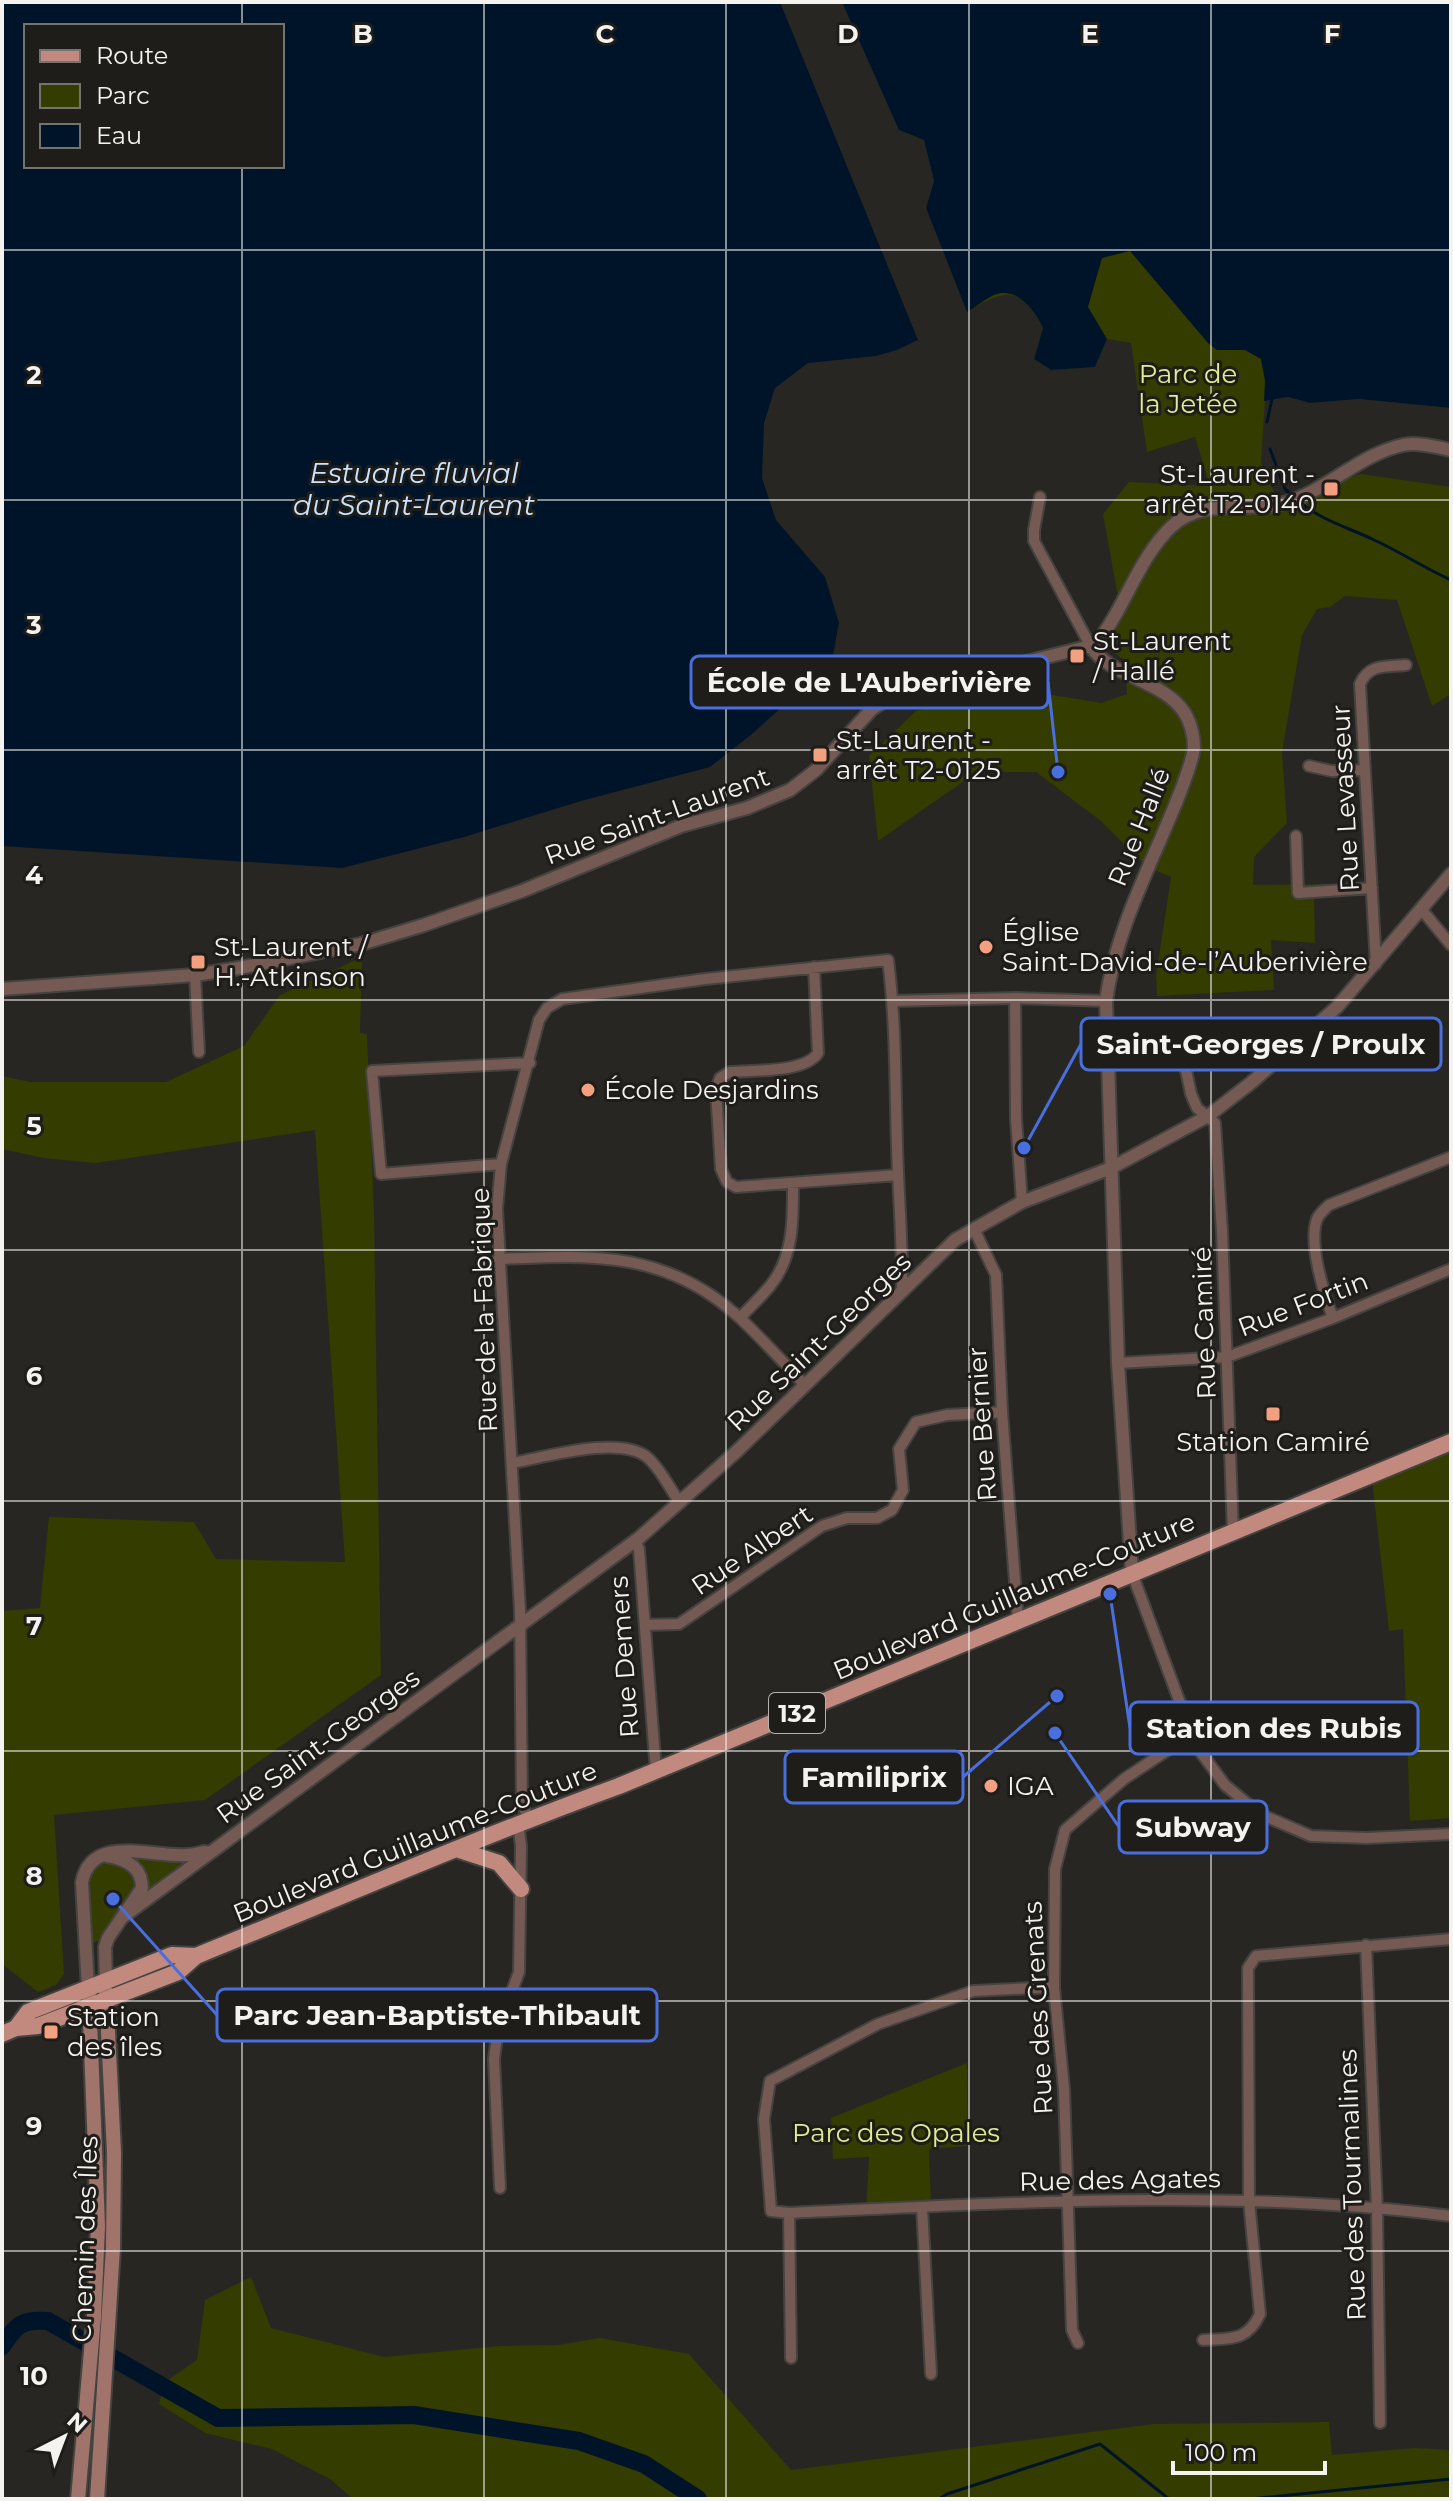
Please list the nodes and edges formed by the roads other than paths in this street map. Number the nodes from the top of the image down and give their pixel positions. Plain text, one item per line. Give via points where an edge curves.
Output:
1 (1451, 450) edge
2 (1040, 497) dead end
3 (1090, 645) junction
4 (1406, 665) dead end
5 (1309, 766) dead end
6 (1365, 770) junction
7 (1296, 836) dead end
8 (1451, 874) edge
9 (1372, 888) junction
10 (1422, 910) junction
11 (1451, 945) edge
12 (1376, 964) junction
13 (814, 967) junction
14 (195, 975) junction
15 (2, 989) edge
16 (1015, 998) junction
17 (893, 1001) junction
18 (1106, 1001) junction
19 (1107, 1045) junction
20 (199, 1052) dead end
21 (530, 1063) junction
22 (1208, 1116) junction
23 (1451, 1157) edge
24 (501, 1164) junction
25 (1111, 1168) junction
26 (898, 1175) junction
27 (793, 1184) junction
28 (1022, 1202) junction
29 (974, 1229) junction
30 (498, 1259) junction
31 (1451, 1269) edge
32 (902, 1292) junction
33 (740, 1318) junction
34 (1333, 1318) junction
35 (1227, 1357) junction
36 (1118, 1363) junction
37 (805, 1385) junction
38 (1002, 1412) junction
39 (1451, 1442) edge
40 (512, 1463) junction
41 (680, 1503) junction
42 (1233, 1532) junction
43 (635, 1541) junction
44 (1132, 1573) junction
45 (1018, 1621) junction
46 (646, 1625) junction
47 (520, 1626) junction
48 (1192, 1734) junction
49 (656, 1772) junction
50 (524, 1821) junction
51 (1451, 1834) edge
52 (459, 1850) junction
53 (212, 1851) junction
54 (102, 1856) junction
55 (521, 1889) junction
56 (124, 1916) junction
57 (1451, 1939) edge
58 (1366, 1945) junction
59 (196, 1956) junction
60 (106, 1981) junction
61 (1054, 1987) junction
62 (88, 1988) junction
63 (107, 2000) junction
64 (89, 2006) junction
65 (9, 2031) edge
66 (500, 2188) dead end
67 (1068, 2201) junction
68 (1249, 2201) junction
69 (922, 2207) junction
70 (1377, 2209) junction
71 (789, 2213) junction
72 (1451, 2216) edge
73 (1203, 2340) dead end
74 (1078, 2343) dead end
75 (791, 2358) dead end
76 (931, 2374) dead end
77 (1380, 2423) dead end
78 (78, 2499) edge
79 (97, 2499) edge

1 - 3 street via 1404,444 1291,501 1195,511 1172,526 1152,550 1106,631
2 - 3 street, Rue Hallé via 1034,541
3 - 14 street, Rue Saint-Laurent via 900,691 872,709 805,779 747,808 681,826 510,895 361,944
3 - 18 street, Rue Hallé via 1183,710 1194,747 1122,928
4 - 6 street, Rue Levasseur via 1376,667 1360,684
5 - 6 street
6 - 9 street, Rue Levasseur
7 - 9 street via 1298,893
8 - 10 street, Rue Saint-Georges
9 - 12 street, Rue Levasseur
10 - 11 street
10 - 12 street, Rue Saint-Georges
12 - 22 street, Rue Saint-Georges via 1301,1041
13 - 17 street, Rue de la Fabrique via 888,960
13 - 21 street, Rue de la Fabrique via 562,999 539,1020
13 - 27 street via 818,1053 812,1062 730,1072 720,1078 716,1090 721,1169 727,1182 736,1187
14 - 15 street, Rue Saint-Laurent
14 - 20 street
16 - 17 street
16 - 18 street
16 - 28 street
17 - 26 street
18 - 19 street, Rue Hallé
19 - 22 street, Rue Camiré via 1179,1037 1191,1094
19 - 25 street, Rue Hallé
21 - 24 street, Rue de la Fabrique
21 - 24 street via 372,1071 381,1174
22 - 25 street, Rue Saint-Georges
22 - 35 street, Rue Camiré via 1215,1123
23 - 34 street via 1329,1205 1319,1215 1318,1279
24 - 30 street, Rue de la Fabrique
25 - 28 street, Rue Saint-Georges
25 - 36 street, Rue Hallé
26 - 27 street
26 - 32 street
27 - 33 street via 786,1257 772,1284
28 - 29 street, Rue Saint-Georges
29 - 32 street, Rue Saint-Georges via 955,1240
29 - 38 street, Rue Bernier via 996,1275
30 - 33 street via 623,1259 671,1272
30 - 40 street, Rue de la Fabrique
31 - 34 street, Rue Fortin
32 - 37 street, Rue Saint-Georges
33 - 37 street
34 - 35 street, Rue Fortin
35 - 36 street, Rue Fortin
35 - 42 street, Rue Camiré
36 - 44 street, Rue Hallé
37 - 41 street, Rue Saint-Georges
38 - 45 street, Rue Bernier
38 - 46 street, Rue Albert via 916,1422 899,1449 903,1490 892,1510 877,1518 847,1518 822,1526 679,1624
39 - 42 main road, Boulevard Guillaume-Couture / 132
40 - 41 street via 619,1447 646,1456
40 - 47 street, Rue de la Fabrique
41 - 43 street, Rue Saint-Georges
42 - 44 main road, Boulevard Guillaume-Couture / 132
43 - 46 street, Rue Demers
43 - 47 street, Rue Saint-Georges
44 - 45 main road, Boulevard Guillaume-Couture / 132
44 - 48 street
45 - 49 main road, Boulevard Guillaume-Couture / 132
46 - 49 street, Rue Demers
47 - 50 street, Rue de la Fabrique
47 - 53 street, Rue Saint-Georges
48 - 51 street via 1225,1785 1260,1814 1311,1836
48 - 61 street, Rue des Grenats via 1124,1779 1065,1830 1055,1869
49 - 50 main road, Boulevard Guillaume-Couture / 132
50 - 52 main road, Boulevard Guillaume-Couture / 132
50 - 55 street, Rue de la Fabrique
52 - 55 main road via 499,1863
52 - 59 main road, Boulevard Guillaume-Couture / 132
53 - 54 street, Rue Saint-Georges via 186,1856 122,1851
53 - 56 street, Rue Saint-Georges
54 - 56 street, Rue Saint-Georges via 132,1865 142,1879
54 - 62 street via 84,1871 82,1882
55 - 66 street, Rue de la Fabrique via 519,1972 498,2029 494,2059
56 - 60 street, Rue Saint-Georges via 105,1947
57 - 58 street
58 - 68 street via 1256,1956 1248,1968
58 - 70 street, Rue des Tourmalines
59 - 60 main road, Boulevard Guillaume-Couture / 132 via 172,1955
59 - 63 main road, Boulevard Guillaume-Couture / 132 via 178,1972
60 - 62 main road, Boulevard Guillaume-Couture / 132
60 - 63 main road, Chemin des Îles
61 - 67 street, Rue des Grenats
61 - 71 street via 973,1991 878,2024 770,2081 764,2119 771,2211
62 - 64 main road, Chemin des Îles
62 - 65 main road, Boulevard Guillaume-Couture / 132 via 28,2012
63 - 64 main road, Boulevard Guillaume-Couture / 132
63 - 79 main road, Chemin des Îles via 113,2248
64 - 65 main road, Boulevard Guillaume-Couture / 132
64 - 78 main road, Chemin des Îles via 98,2226
67 - 68 street, Rue des Agates
67 - 69 street, Rue des Agates
67 - 74 street, Rue des Grenats via 1072,2330
68 - 70 street, Rue des Agates
68 - 73 street via 1260,2314 1253,2330
69 - 71 street, Rue des Agates
69 - 76 street
70 - 72 street, Rue des Agates
70 - 77 street, Rue des Tourmalines
71 - 75 street

